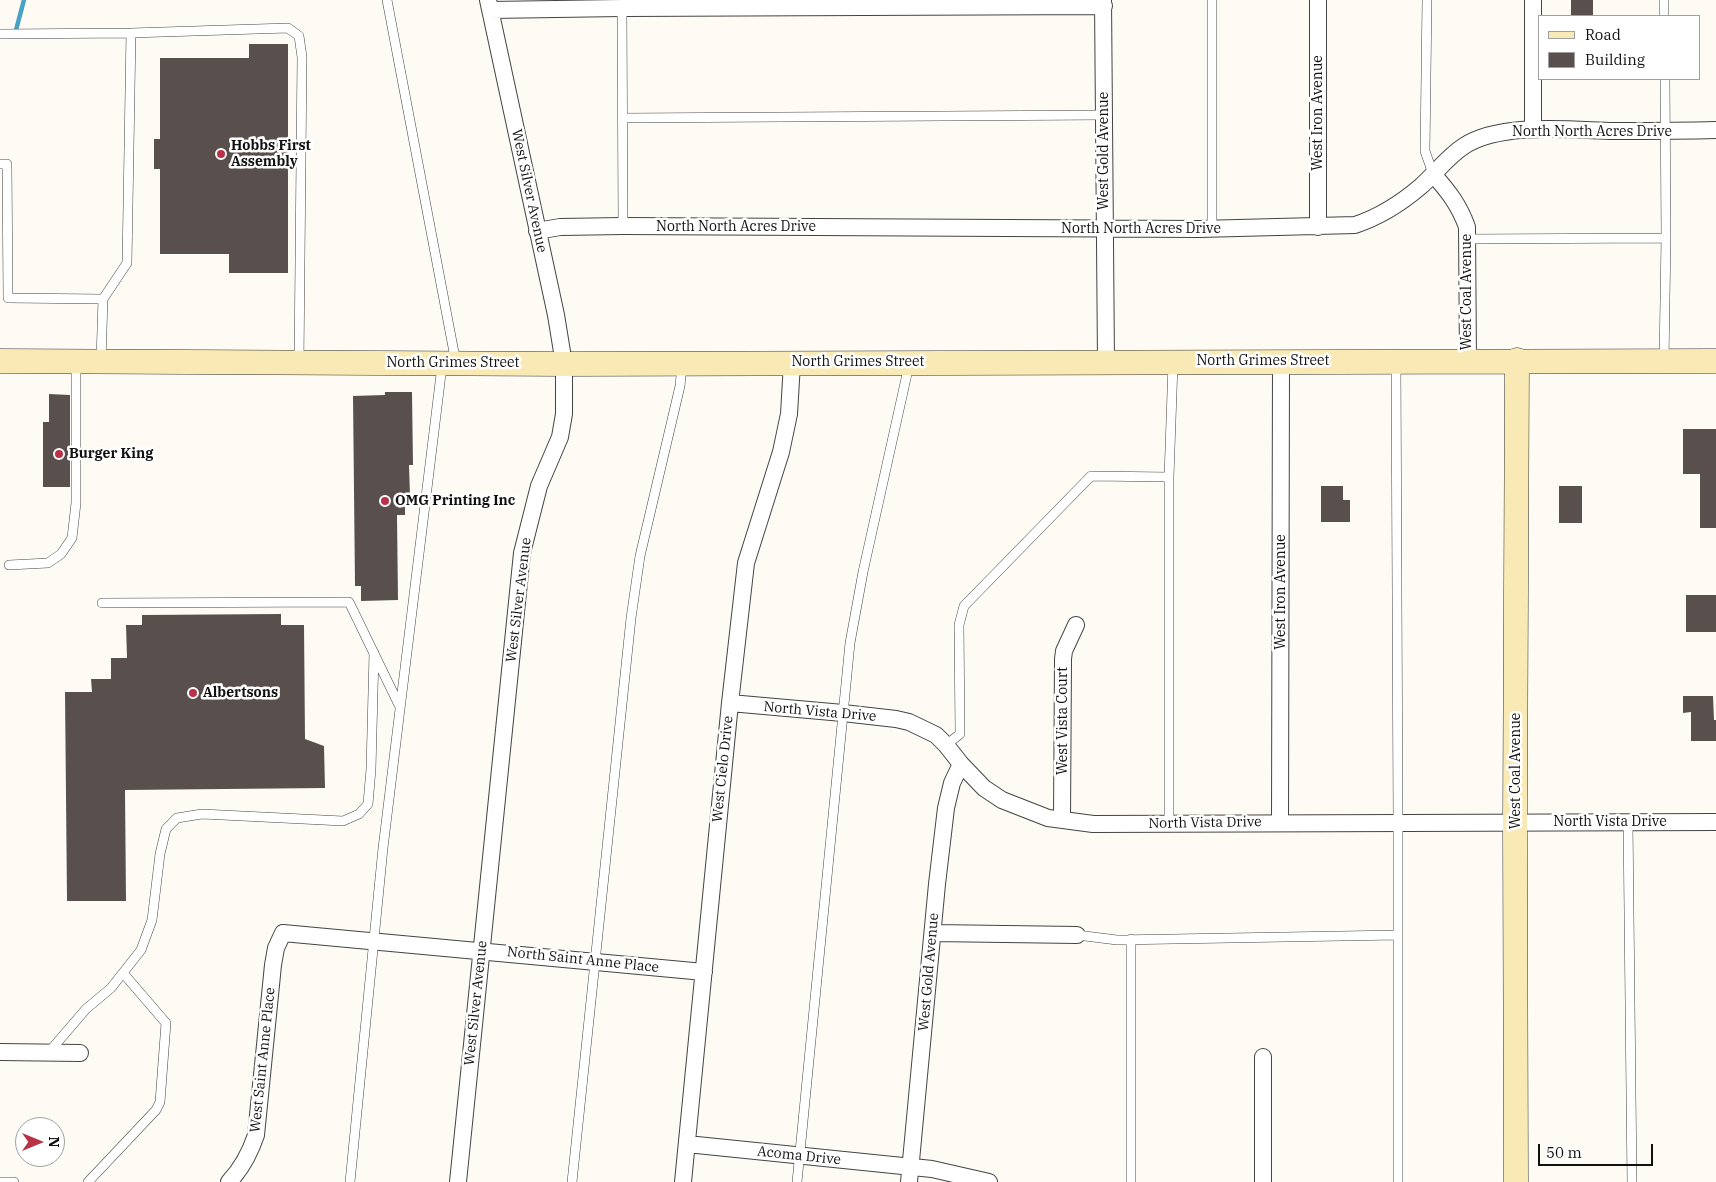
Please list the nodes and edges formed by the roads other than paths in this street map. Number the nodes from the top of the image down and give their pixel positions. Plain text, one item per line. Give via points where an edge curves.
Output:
1 (387, 0) edge
2 (1212, 0) edge
3 (1318, 0) edge
4 (1428, 0) edge
5 (1533, 0) edge
6 (1664, 0) edge
7 (782, 3) edge
8 (890, 3) edge
9 (998, 3) edge
10 (1104, 3) edge
11 (489, 5) edge
12 (622, 8) junction
13 (1664, 15) edge
14 (131, 33) junction
15 (0, 34) edge
16 (1665, 80) edge
17 (1104, 115) junction
18 (623, 118) junction
19 (1532, 130) junction
20 (1716, 130) edge
21 (1665, 131) junction
22 (0, 164) edge
23 (1434, 174) junction
24 (623, 226) junction
25 (1318, 227) junction
26 (1104, 229) junction
27 (1212, 229) junction
28 (537, 231) junction
29 (1666, 238) junction
30 (1467, 239) junction
31 (103, 299) junction
32 (0, 360) edge
33 (1517, 360) junction
34 (76, 361) junction
35 (101, 361) junction
36 (1396, 361) junction
37 (1468, 361) junction
38 (1664, 361) junction
39 (1716, 361) edge
40 (299, 362) junction
41 (910, 362) junction
42 (1106, 362) junction
43 (1173, 362) junction
44 (1281, 362) junction
45 (449, 363) junction
46 (682, 363) junction
47 (792, 363) junction
48 (564, 364) junction
49 (1169, 476) junction
50 (8, 565) dead end
51 (102, 604) dead end
52 (1076, 625) dead end
53 (374, 653) junction
54 (730, 703) junction
55 (399, 706) junction
56 (843, 713) junction
57 (946, 745) junction
58 (961, 764) junction
59 (1062, 820) junction
60 (1398, 822) junction
61 (1515, 822) junction
62 (1628, 822) junction
63 (1716, 822) edge
64 (1280, 823) junction
65 (1169, 824) junction
66 (283, 933) joint
67 (933, 933) junction
68 (1078, 935) joint
69 (1398, 935) junction
70 (1131, 939) junction
71 (374, 942) junction
72 (482, 950) junction
73 (594, 962) junction
74 (704, 972) junction
75 (123, 973) junction
76 (0, 1052) edge
77 (48, 1053) junction
78 (80, 1053) dead end
79 (1263, 1057) dead end
80 (686, 1144) junction
81 (799, 1156) junction
82 (910, 1175) edge
83 (0, 1182) edge
84 (14, 1182) edge
85 (88, 1182) edge
86 (229, 1182) edge
87 (350, 1182) edge
88 (458, 1182) edge
89 (572, 1182) edge
90 (683, 1182) edge
91 (797, 1182) edge
92 (989, 1182) edge
93 (1131, 1182) edge
94 (1263, 1182) edge
95 (1398, 1182) edge
96 (1516, 1182) edge
97 (1632, 1182) edge

1 - 45 lane
2 - 27 lane
3 - 25 street, West Iron Avenue
4 - 23 lane via 1425,152
5 - 19 street
6 - 13 lane
7 - 8 street
7 - 12 street
8 - 9 street
9 - 10 street
10 - 17 street, West Gold Avenue
11 - 12 street
11 - 28 street, West Silver Avenue
12 - 18 lane
14 - 15 lane
14 - 31 lane via 126,263
14 - 40 lane via 288,28 299,36 302,57
16 - 21 lane
17 - 18 lane
17 - 26 street, West Gold Avenue
18 - 24 lane
19 - 21 street, North North Acres Drive
19 - 23 street, North North Acres Drive via 1486,137 1465,146
20 - 21 street, North North Acres Drive
21 - 29 lane
22 - 31 lane via 7,164 8,298
23 - 25 street, North North Acres Drive via 1372,220 1355,225
23 - 30 street, West Coal Avenue via 1461,210
24 - 26 street, North North Acres Drive
24 - 28 street, North North Acres Drive via 560,227
25 - 27 street, North North Acres Drive
26 - 27 street, North North Acres Drive
26 - 42 street, West Gold Avenue
28 - 48 street, West Silver Avenue
29 - 30 lane
29 - 38 lane
30 - 37 street, West Coal Avenue
31 - 35 lane
32 - 34 main road, North Grimes Street
33 - 37 main road, North Grimes Street
33 - 38 main road, North Grimes Street
33 - 61 main road, West Coal Avenue
34 - 35 main road, North Grimes Street
34 - 50 lane via 76,503 72,538 61,554 48,563
35 - 40 main road, North Grimes Street
36 - 37 main road, North Grimes Street
36 - 44 main road, North Grimes Street
36 - 60 lane
38 - 39 main road, North Grimes Street
40 - 45 main road, North Grimes Street
41 - 42 main road, North Grimes Street
41 - 47 main road, North Grimes Street
41 - 56 lane via 860,590 850,643
42 - 43 main road, North Grimes Street
43 - 44 main road, North Grimes Street
43 - 49 lane
44 - 64 street, West Iron Avenue
45 - 48 main road, North Grimes Street
45 - 55 lane
46 - 47 main road, North Grimes Street
46 - 48 main road, North Grimes Street
46 - 73 lane via 680,386 640,556
47 - 54 street, West Cielo Drive via 789,414 781,452 746,563
48 - 72 street, West Silver Avenue via 564,414 560,437 539,486 522,553
49 - 57 lane via 1090,476 964,606 959,625 960,734
49 - 65 lane
51 - 53 lane via 350,602
52 - 59 street, West Vista Court via 1063,659
53 - 55 lane
53 - 75 lane via 368,804 359,814 343,821 202,814 177,818 166,829 152,920 141,950
54 - 56 street, North Vista Drive
54 - 74 street, West Cielo Drive
55 - 71 lane
56 - 57 street, North Vista Drive via 909,722 936,735
56 - 81 lane
57 - 58 street, North Vista Drive
58 - 59 street, North Vista Drive via 984,788 1002,800 1048,818
58 - 67 street, West Gold Avenue via 946,808
59 - 65 street, North Vista Drive via 1093,824
60 - 61 street, North Vista Drive
60 - 64 street, North Vista Drive
60 - 69 lane
61 - 62 street, North Vista Drive
61 - 96 main road, West Coal Avenue
62 - 63 street, North Vista Drive
62 - 97 lane
64 - 65 street, North Vista Drive
66 - 71 street, North Saint Anne Place
66 - 86 street, West Saint Anne Place via 273,965 256,1135 249,1155
67 - 68 street
67 - 82 street, West Gold Avenue
68 - 70 lane
69 - 70 lane
69 - 95 lane
70 - 93 lane
71 - 72 street, North Saint Anne Place
71 - 87 lane
72 - 73 street, North Saint Anne Place
72 - 88 street, West Silver Avenue
73 - 74 street, North Saint Anne Place
73 - 89 lane
74 - 80 street, West Cielo Drive
75 - 77 lane
75 - 85 lane via 166,1023 160,1102
76 - 77 street
77 - 78 street
79 - 94 street
80 - 81 street, Acoma Drive
80 - 90 street, West Cielo Drive
81 - 82 street, Acoma Drive
81 - 91 lane
82 - 92 street, Acoma Drive via 932,1169
83 - 84 lane

